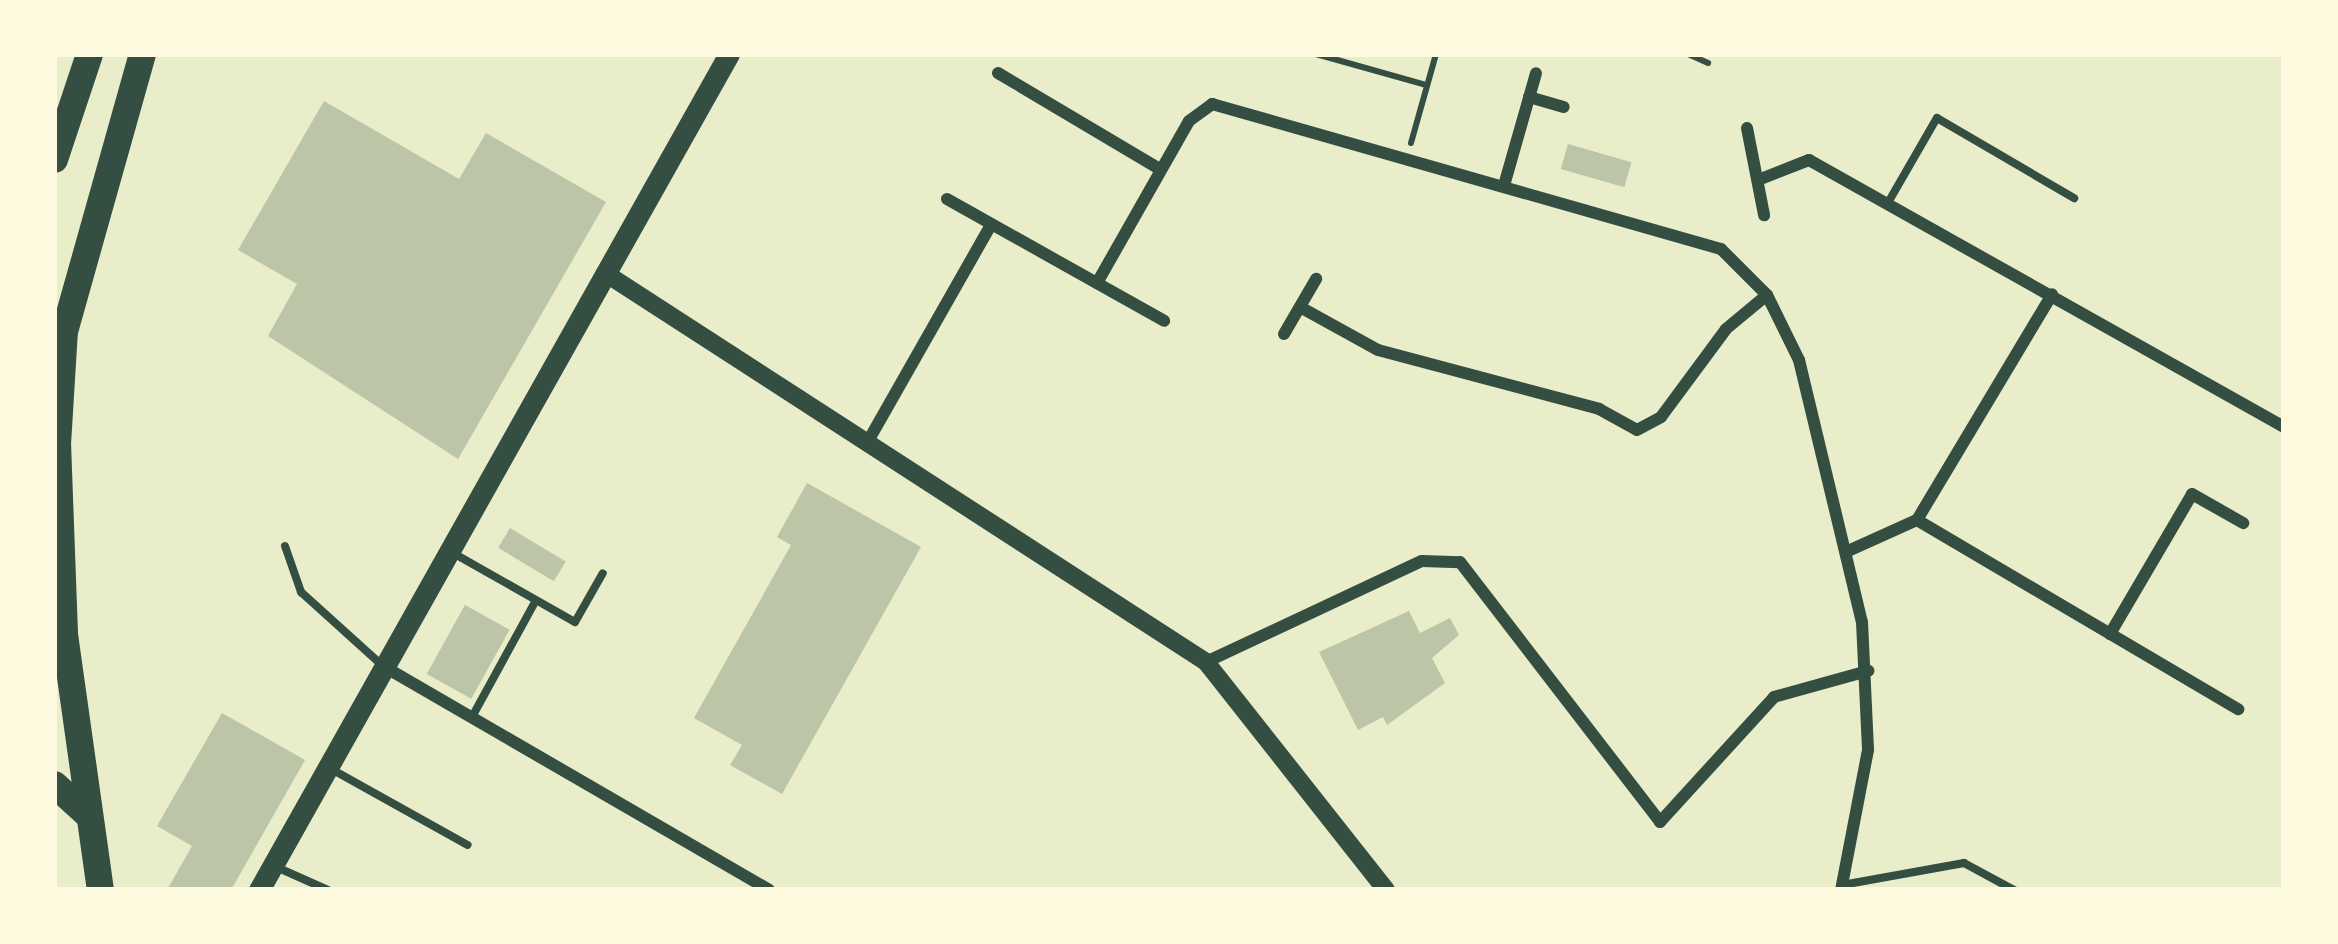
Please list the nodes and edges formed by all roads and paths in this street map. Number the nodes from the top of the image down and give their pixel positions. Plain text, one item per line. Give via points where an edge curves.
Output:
1 (89, 54) edge
2 (142, 54) edge
3 (729, 54) edge
4 (1316, 54) edge
5 (1436, 54) edge
6 (1688, 54) edge
7 (1708, 63) dead end
8 (998, 73) dead end
9 (1536, 73) dead end
10 (1426, 85) junction
11 (1529, 97) junction
12 (1564, 107) dead end
13 (1748, 128) dead end
14 (1408, 155) junction
15 (54, 159) edge
16 (1160, 170) junction
17 (1758, 180) junction
18 (1505, 182) junction
19 (2074, 198) dead end
20 (947, 199) dead end
21 (1889, 201) junction
22 (1764, 215) dead end
23 (991, 225) junction
24 (605, 273) junction
25 (1316, 280) dead end
26 (1097, 283) junction
27 (2052, 294) junction
28 (1767, 295) junction
29 (1300, 307) junction
30 (1164, 321) dead end
31 (64, 332) junction
32 (1284, 334) dead end
33 (54, 386) edge
34 (2284, 427) edge
35 (871, 436) junction
36 (1917, 520) junction
37 (2243, 523) dead end
38 (285, 546) dead end
39 (448, 550) junction
40 (1848, 551) junction
41 (603, 573) dead end
42 (536, 600) junction
43 (59, 626) edge
44 (2110, 634) junction
45 (1207, 662) junction
46 (383, 666) junction
47 (1868, 671) junction
48 (2238, 709) dead end
49 (472, 717) junction
50 (327, 766) junction
51 (54, 784) edge
52 (86, 813) junction
53 (468, 845) dead end
54 (272, 865) junction
55 (1842, 888) edge
56 (100, 890) edge
57 (259, 890) edge
58 (328, 890) edge
59 (769, 890) edge
60 (1386, 890) edge
61 (2014, 890) edge

1 - 15 highway
2 - 31 highway
3 - 24 main road
4 - 10 path
5 - 10 path
6 - 7 path
8 - 16 street
9 - 11 street
10 - 14 path
11 - 12 street
11 - 18 street
13 - 17 street
14 - 16 street via 1211,104
14 - 18 street
16 - 26 street
17 - 21 street via 1809,160
17 - 22 street
18 - 28 street via 1702,238
19 - 21 lane via 1936,118
20 - 23 street
21 - 27 street
23 - 26 street
23 - 35 street
24 - 35 street
24 - 39 main road
25 - 29 street
26 - 30 street
27 - 34 street
27 - 36 street
28 - 29 street via 1637,430 1599,409 1378,350
28 - 40 street via 1799,360
29 - 32 street
31 - 33 lane
31 - 43 highway
35 - 45 street
36 - 40 street
36 - 44 street
37 - 44 street via 2192,494
38 - 46 lane via 302,592
39 - 42 lane
39 - 46 main road
40 - 47 street
41 - 42 lane via 575,622
42 - 49 lane
43 - 52 highway
44 - 48 street
45 - 47 street via 1444,558 1481,579 1533,669 1660,822 1774,698
45 - 60 street
46 - 49 street
46 - 50 main road
47 - 55 street via 1868,750
49 - 59 street
50 - 53 lane
50 - 54 main road
51 - 52 highway
52 - 56 highway
54 - 57 main road
54 - 58 lane
55 - 61 lane via 1964,863

